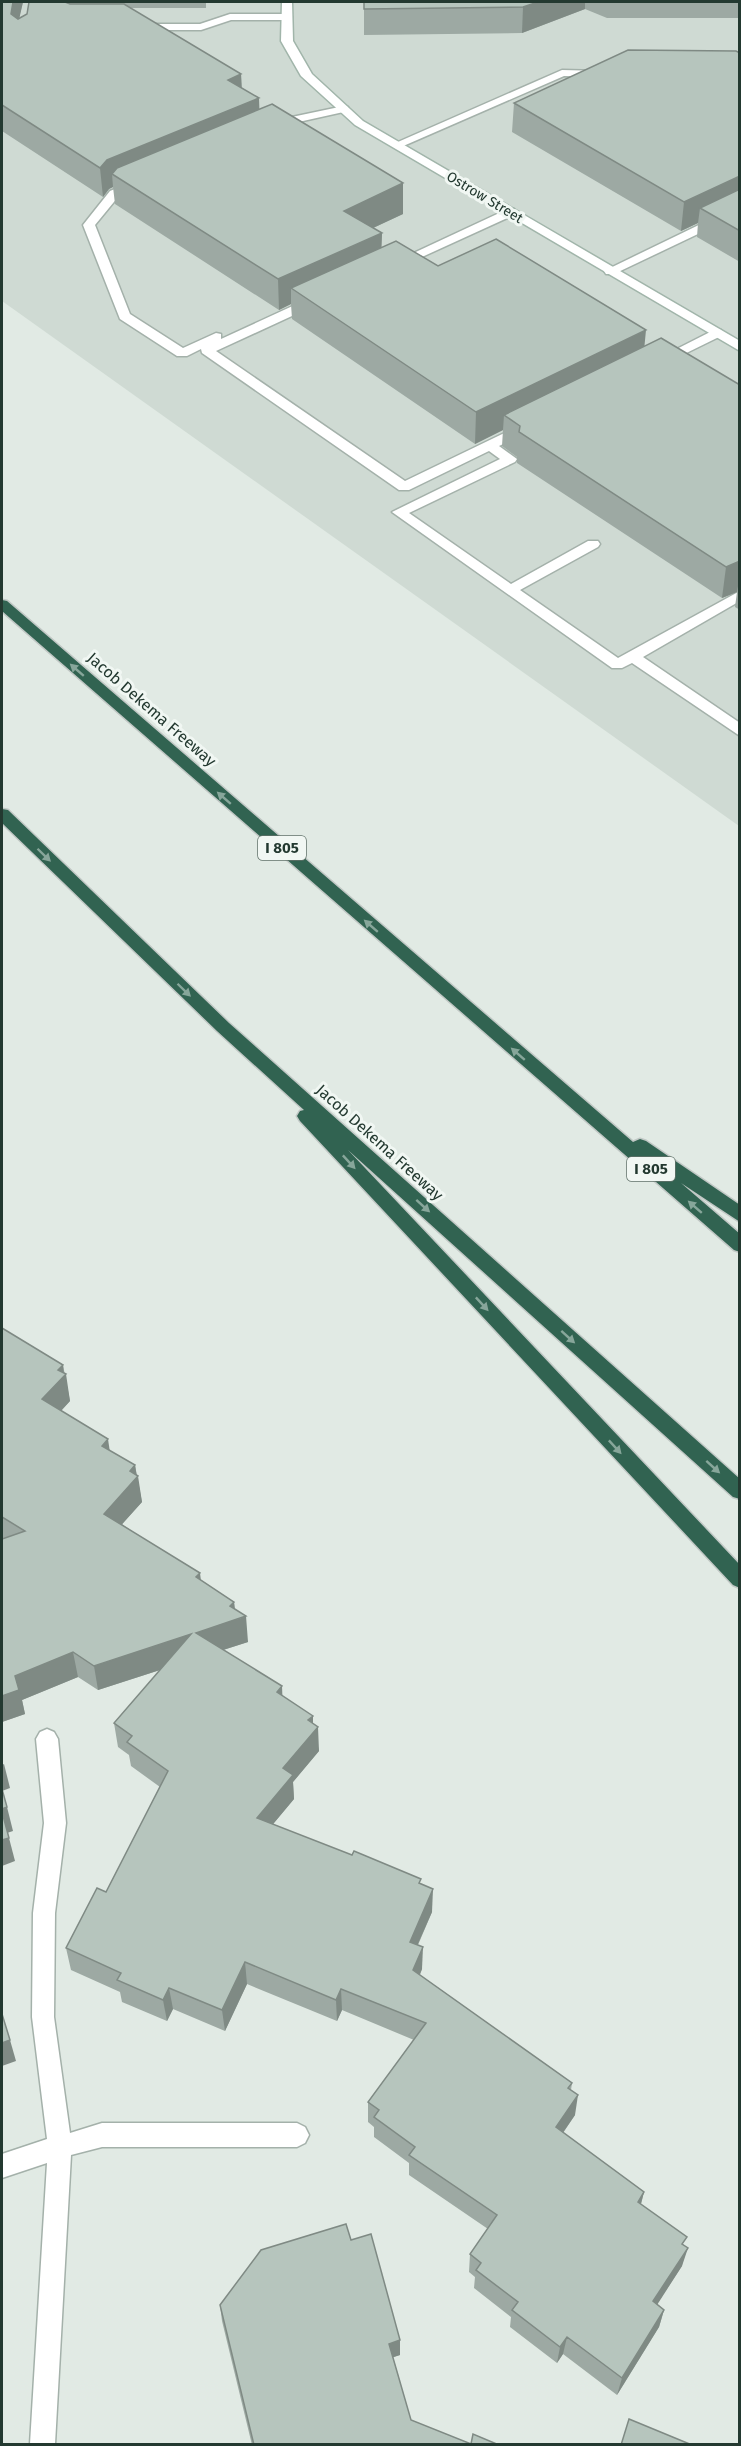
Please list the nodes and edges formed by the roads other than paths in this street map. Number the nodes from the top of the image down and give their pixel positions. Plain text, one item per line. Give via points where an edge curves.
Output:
1 (286, 2) edge
2 (287, 17) junction
3 (131, 27) edge
4 (609, 74) edge
5 (344, 109) junction
6 (258, 134) edge
7 (397, 145) junction
8 (147, 180) edge
9 (740, 209) edge
10 (510, 212) junction
11 (610, 270) junction
12 (379, 272) edge
13 (716, 333) junction
14 (740, 347) edge
15 (647, 367) edge
16 (532, 425) edge
17 (490, 446) junction
18 (593, 544) dead end
19 (510, 590) junction
20 (740, 595) edge
21 (2, 604) edge
22 (632, 656) junction
23 (740, 731) edge
24 (2, 814) edge
25 (223, 1027) junction
26 (562, 1092) junction
27 (740, 1215) edge
28 (740, 1245) edge
29 (740, 1491) edge
30 (740, 1579) edge
31 (47, 1739) dead end
32 (297, 2135) dead end
33 (60, 2147) junction
34 (2, 2166) edge
35 (42, 2445) edge

1 - 2 street, Ostrow Street
2 - 3 street via 230,17 201,27
2 - 5 street, Ostrow Street via 287,41 307,76
4 - 7 street via 562,73
5 - 6 street via 291,120
5 - 7 street, Ostrow Street via 359,123
7 - 10 street, Ostrow Street
8 - 17 street via 114,194 89,225 124,316 182,353 308,295 321,298 207,350 405,487
9 - 11 street
10 - 11 street, Ostrow Street
10 - 12 street
11 - 13 street, Ostrow Street
13 - 14 street, Ostrow Street
13 - 15 street
16 - 17 street
17 - 19 street via 510,459 399,512
18 - 19 street
19 - 22 street via 617,665
20 - 22 street
26 -> 21 highway, Jacob Dekema Freeway / I 805
22 - 23 street
24 -> 25 highway, Jacob Dekema Freeway
25 -> 29 highway, Jacob Dekema Freeway
25 -> 30 highway
26 - 27 highway
28 -> 26 highway, Jacob Dekema Freeway / I 805
31 - 33 street via 55,1823 44,1913 43,2017
32 - 33 street via 102,2135
33 - 34 street
33 - 35 street

